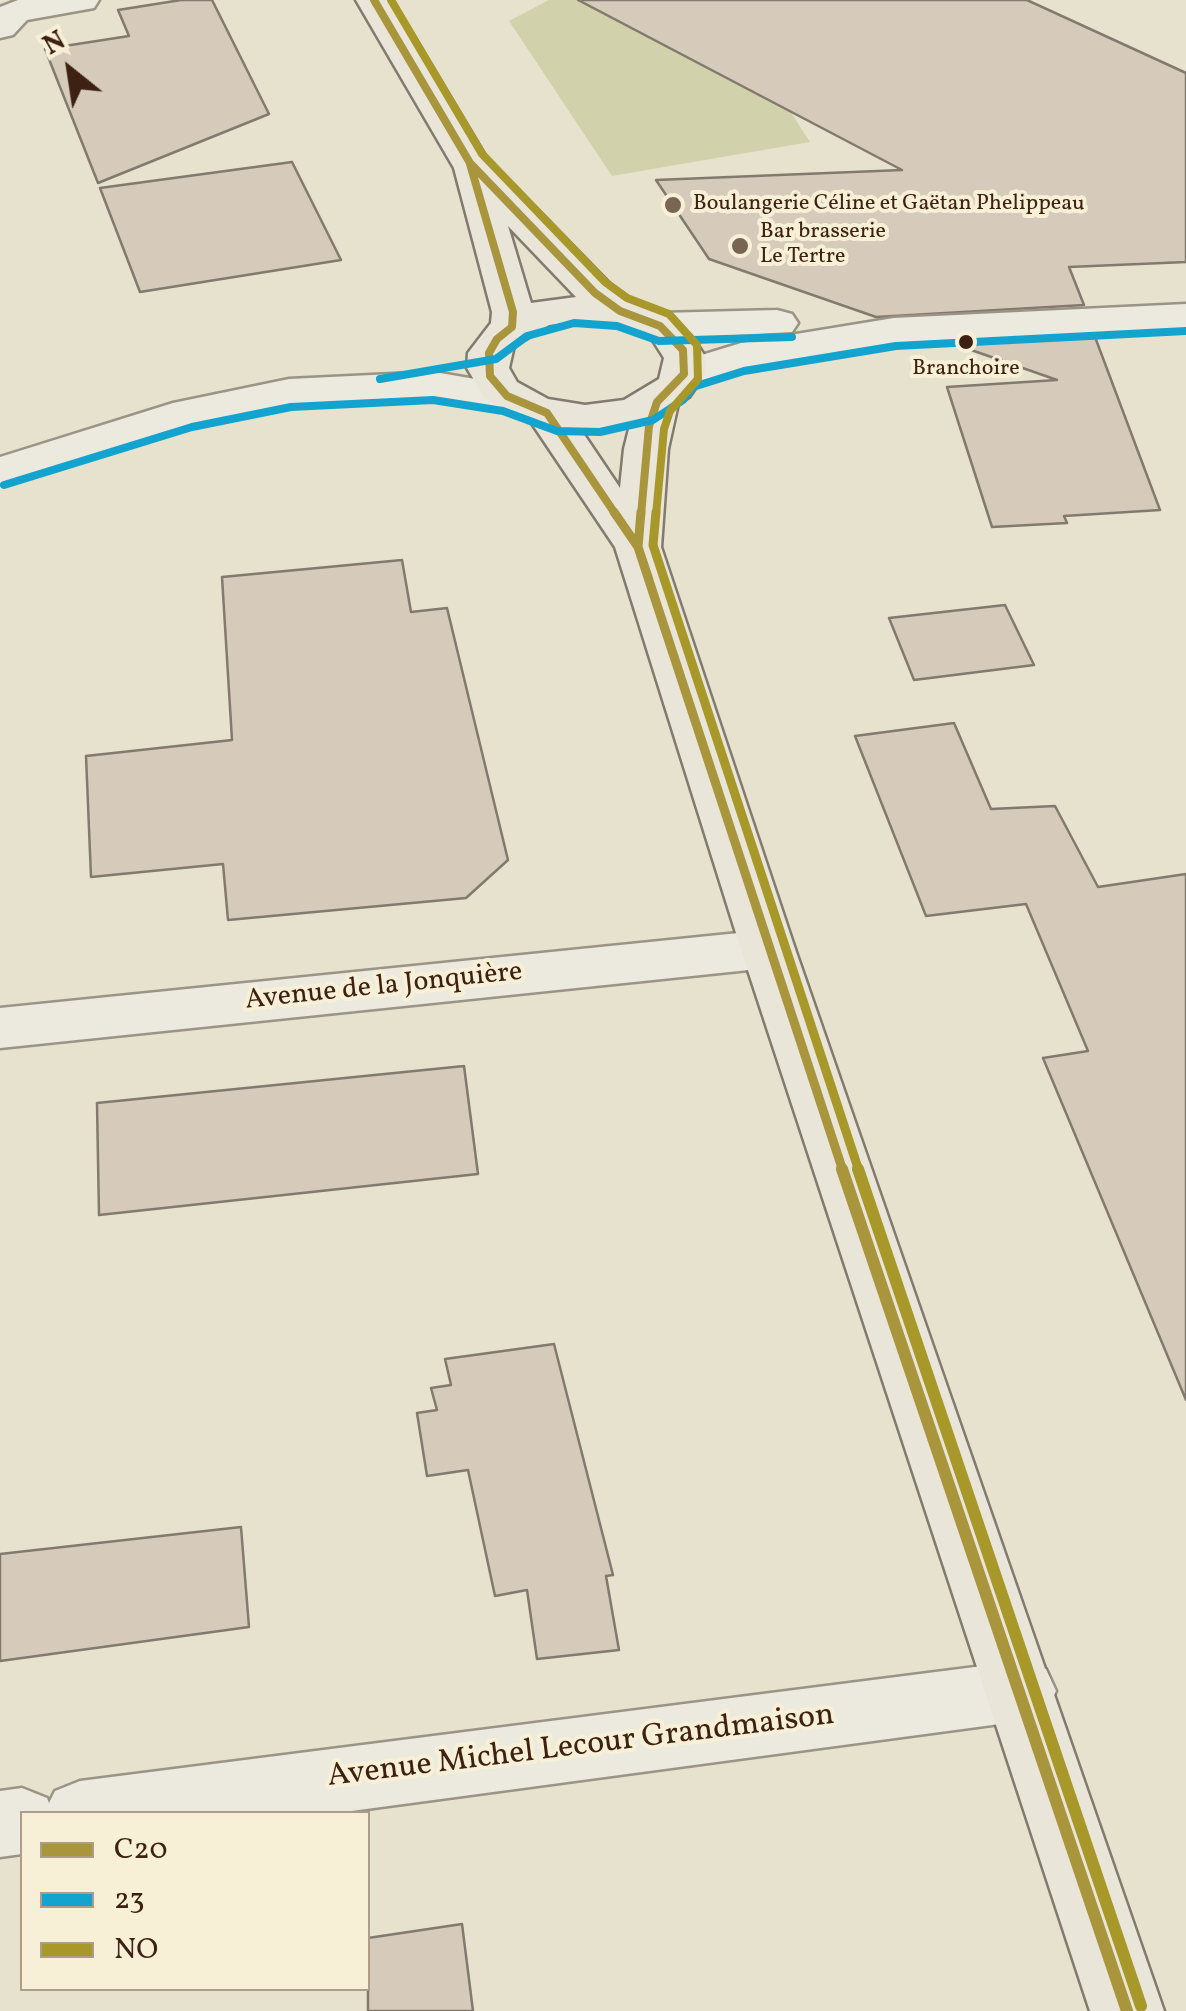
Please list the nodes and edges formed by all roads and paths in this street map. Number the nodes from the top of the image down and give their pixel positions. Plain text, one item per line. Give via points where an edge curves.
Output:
1 (374, 0) edge
2 (90, 11) edge
3 (0, 27) edge
4 (470, 163) junction
5 (620, 311) junction
6 (1186, 316) edge
7 (660, 326) junction
8 (894, 330) junction
9 (502, 336) junction
10 (671, 388) junction
11 (288, 392) junction
12 (527, 405) junction
13 (0, 470) edge
14 (638, 548) junction
15 (768, 949) junction
16 (0, 1028) edge
17 (1022, 1691) junction
18 (103, 1811) edge
19 (1127, 2011) edge

1 - 4 main road
2 - 3 street via 16,11
4 - 5 main road
4 - 9 main road via 512,312
5 - 7 main road
5 - 9 main road via 562,310
6 - 8 street
7 - 8 street via 824,321
7 - 10 main road via 683,350
8 - 10 street via 741,356
9 - 11 street
9 - 12 main road via 488,368 494,382
10 - 12 main road via 612,416
10 - 14 main road via 646,449
11 - 12 street via 434,385
11 - 13 street via 188,412
12 - 14 main road
14 - 15 main road
15 - 16 street, Avenue de la Jonquière
15 - 17 main road
17 - 18 street, Avenue Michel Lecour Grandmaison
17 - 19 main road

